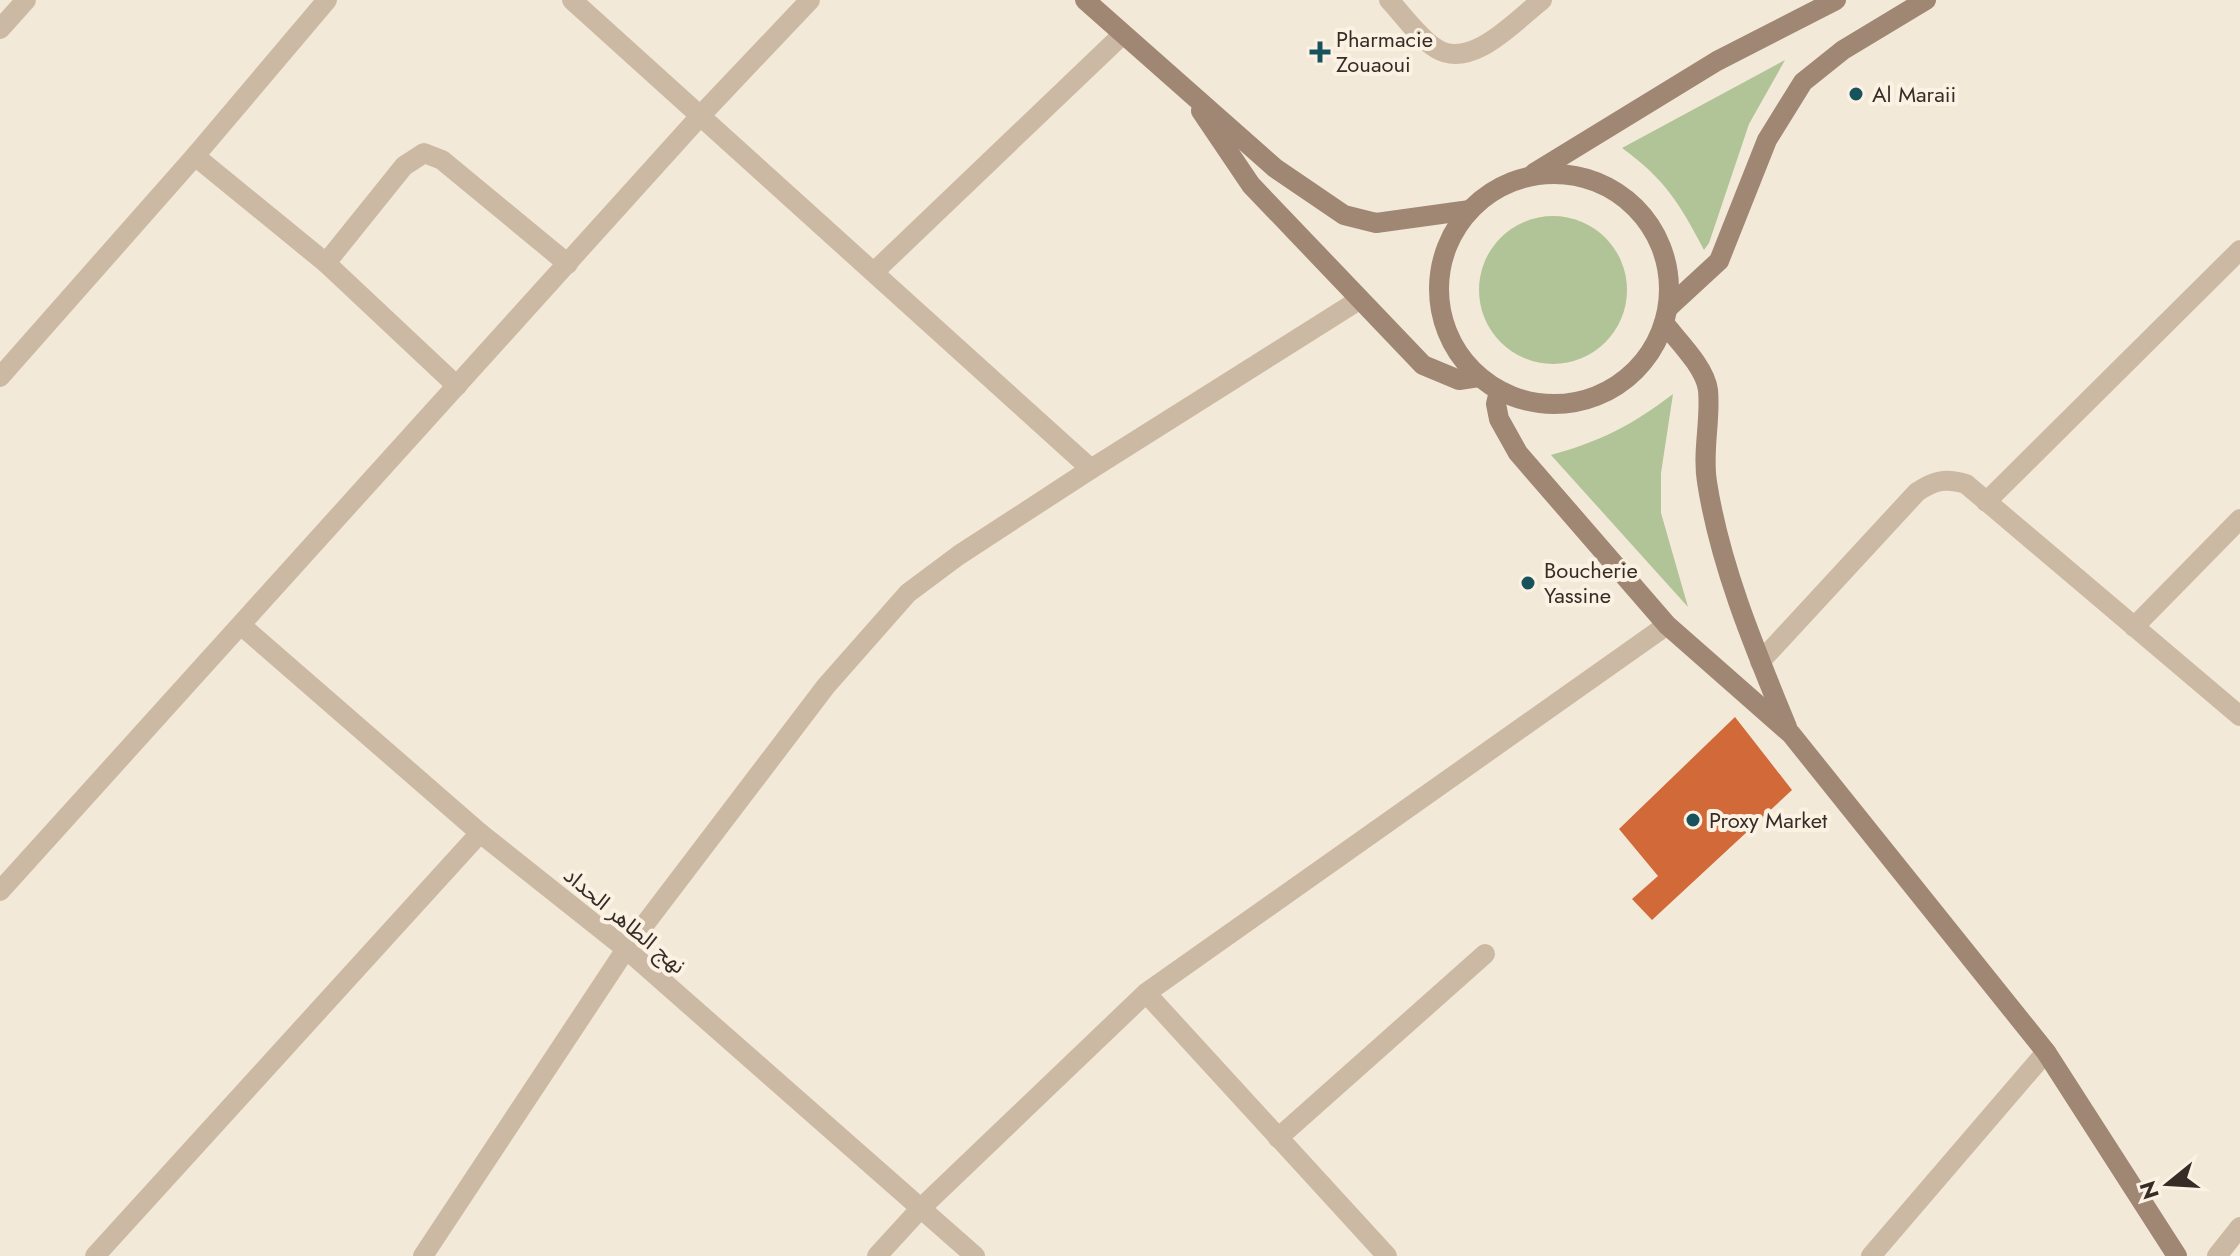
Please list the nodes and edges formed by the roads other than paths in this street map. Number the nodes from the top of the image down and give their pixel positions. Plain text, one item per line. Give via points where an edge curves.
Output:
1 (26, 0) edge
2 (327, 0) edge
3 (572, 0) edge
4 (810, 0) edge
5 (1389, 0) edge
6 (1542, 0) edge
7 (1836, 0) edge
8 (1926, 0) edge
9 (1092, 2) edge
10 (0, 29) edge
11 (1122, 35) junction
12 (1183, 84) junction
13 (702, 114) junction
14 (195, 156) junction
15 (1530, 176) junction
16 (1470, 210) junction
17 (2240, 250) edge
18 (326, 263) junction
19 (568, 264) junction
20 (875, 271) junction
21 (1359, 300) junction
22 (1666, 315) junction
23 (0, 377) edge
24 (1479, 377) junction
25 (457, 386) junction
26 (1499, 391) junction
27 (1091, 469) junction
28 (1986, 502) junction
29 (2240, 519) edge
30 (1667, 625) junction
31 (242, 626) junction
32 (2134, 627) junction
33 (1760, 662) junction
34 (2240, 716) edge
35 (1791, 734) junction
36 (480, 833) junction
37 (0, 891) edge
38 (626, 949) junction
39 (1485, 954) dead end
40 (1146, 993) junction
41 (2046, 1052) junction
42 (1278, 1138) junction
43 (920, 1209) junction
44 (2240, 1227) edge
45 (95, 1256) edge
46 (423, 1256) edge
47 (877, 1256) edge
48 (975, 1256) edge
49 (1387, 1256) edge
50 (1871, 1256) edge
51 (2177, 1256) edge
52 (2217, 1256) edge

1 - 10 street
2 - 14 street
3 - 13 street
4 - 13 street
5 - 6 street via 1437,49 1456,55 1475,51
7 - 15 street via 1717,61
8 - 22 street via 1843,50 1803,82 1767,140 1719,261
9 - 11 street
11 - 12 street
11 - 20 street
12 - 16 street via 1275,168 1344,215 1376,223
12 - 21 street via 1251,185
13 - 19 street
13 - 20 street
14 - 18 street
14 - 23 street
15 - 16 street via 1487,194
15 - 22 street via 1567,174 1603,185 1633,206 1656,235 1668,270
16 - 24 street via 1442,261 1439,290 1443,323
17 - 28 street
18 - 19 street via 404,166 424,153 442,160
18 - 25 street
19 - 25 street
20 - 27 street
21 - 24 street via 1423,365 1459,380
21 - 27 street
22 - 26 street via 1653,349 1635,372 1597,396 1555,405
22 - 33 street via 1708,389 1706,482
24 - 26 street
25 - 31 street
26 - 30 street via 1499,419 1518,453
27 - 38 street via 908,593 826,686
28 - 32 street
28 - 33 street via 1966,484 1949,479 1933,481 1917,492
29 - 32 street
30 - 35 street
30 - 40 street
31 - 36 street, نهج الطاهر الحداد
31 - 37 street
32 - 34 street
33 - 35 street
35 - 41 street
36 - 38 street, نهج الطاهر الحداد
36 - 45 street
38 - 43 street, نهج الطاهر الحداد
38 - 46 street
39 - 42 street
40 - 42 street
40 - 43 street
41 - 50 street
41 - 51 street
42 - 49 street
43 - 47 street
43 - 48 street, نهج الطاهر الحداد
44 - 52 street

